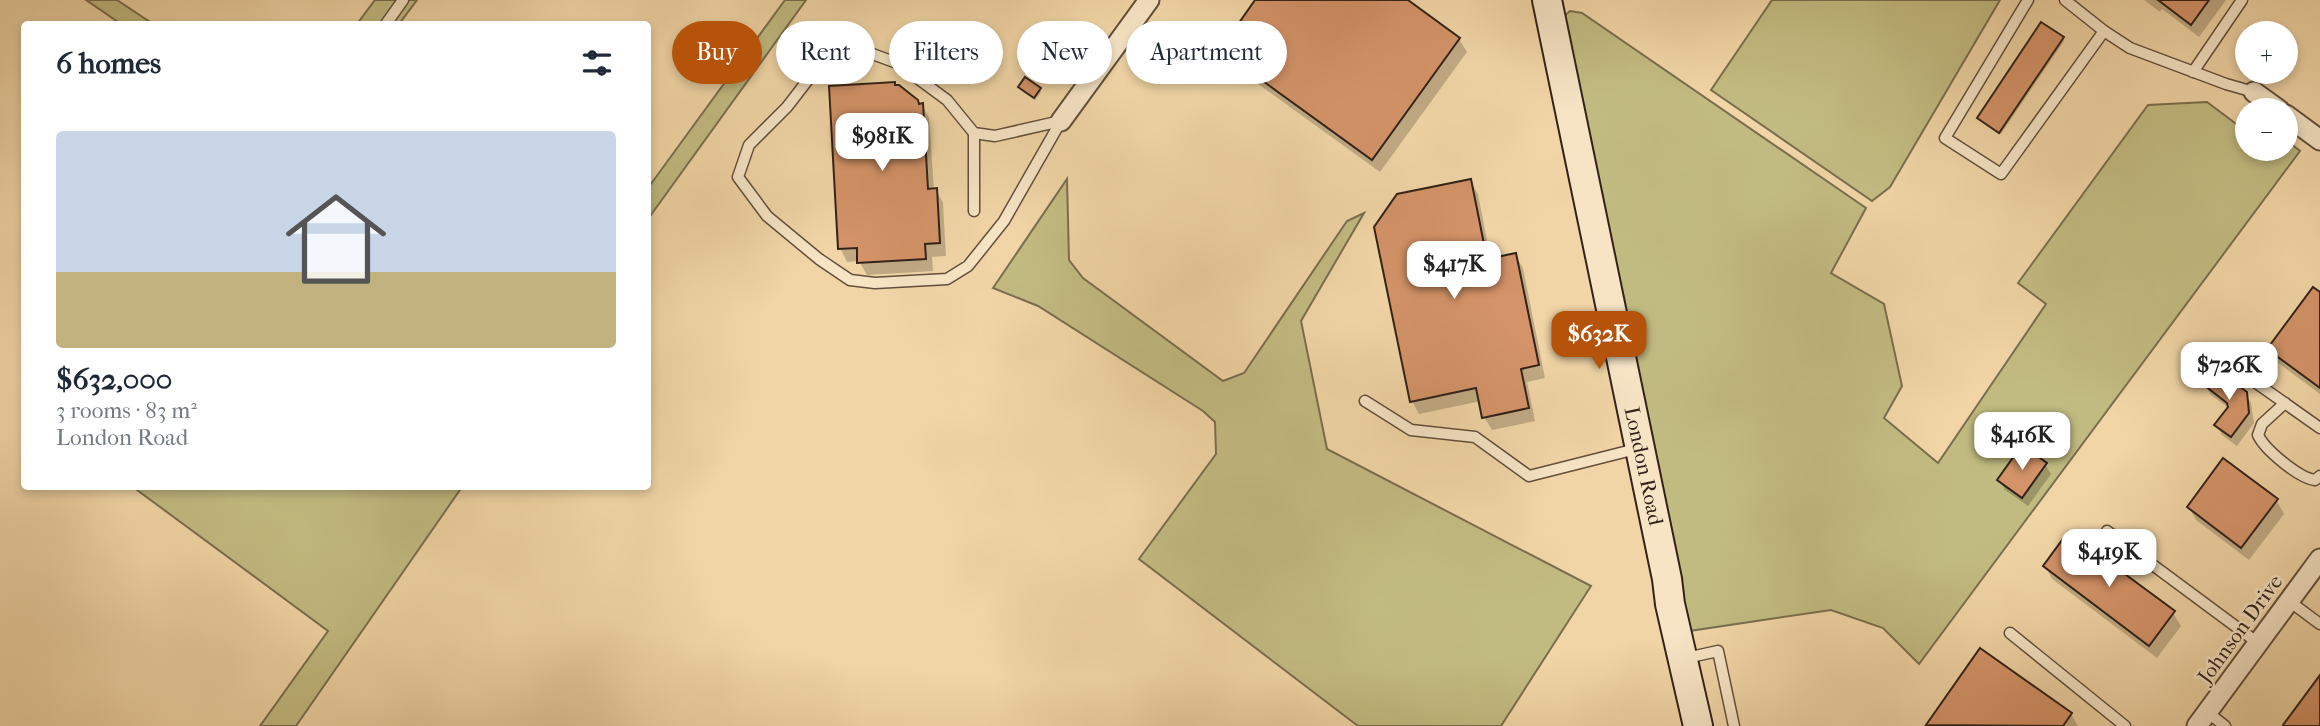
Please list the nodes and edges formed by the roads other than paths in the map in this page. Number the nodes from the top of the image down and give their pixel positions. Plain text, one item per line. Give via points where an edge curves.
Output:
1 (404, 0) edge
2 (1149, 0) edge
3 (1547, 0) edge
4 (2028, 0) edge
5 (2065, 0) edge
6 (2242, 0) edge
7 (388, 21) edge
8 (2104, 31) junction
9 (2193, 72) junction
10 (2254, 92) joint
11 (2262, 98) edge
12 (1061, 121) junction
13 (2298, 124) edge
14 (974, 133) junction
15 (2320, 140) edge
16 (974, 211) dead end
17 (2218, 356) dead end
18 (1365, 401) dead end
19 (2285, 403) junction
20 (2320, 428) edge
21 (1640, 448) junction
22 (2320, 477) edge
23 (2107, 531) dead end
24 (2320, 559) edge
25 (2289, 601) junction
26 (2320, 624) edge
27 (2010, 633) dead end
28 (2258, 643) junction
29 (1682, 659) junction
30 (2202, 719) edge
31 (1698, 726) edge
32 (1734, 726) edge
33 (2124, 726) edge
34 (2225, 726) edge

1 - 7 lane
2 - 12 street
3 - 21 street, London Road
4 - 8 lane via 1945,138 2001,174
5 - 8 lane
6 - 9 lane
8 - 9 lane via 2130,48
9 - 10 lane
10 - 11 street
12 - 14 lane via 995,136
12 - 14 lane via 1004,221 968,267 947,279 850,280 767,216 738,177 749,145 814,72 842,56 867,52 897,63 947,100
13 - 15 street
14 - 16 lane
17 - 19 lane
18 - 21 lane via 1411,430 1475,436 1529,476
19 - 20 lane
19 - 22 lane via 2262,424 2258,435 2262,444 2306,479
21 - 29 street, London Road
23 - 28 lane
24 - 25 street, Johnson Drive
25 - 26 lane
25 - 28 street, Johnson Drive
27 - 33 lane
28 - 30 street, Johnson Drive
29 - 31 street, London Road
29 - 32 lane via 1718,651
30 - 34 lane

